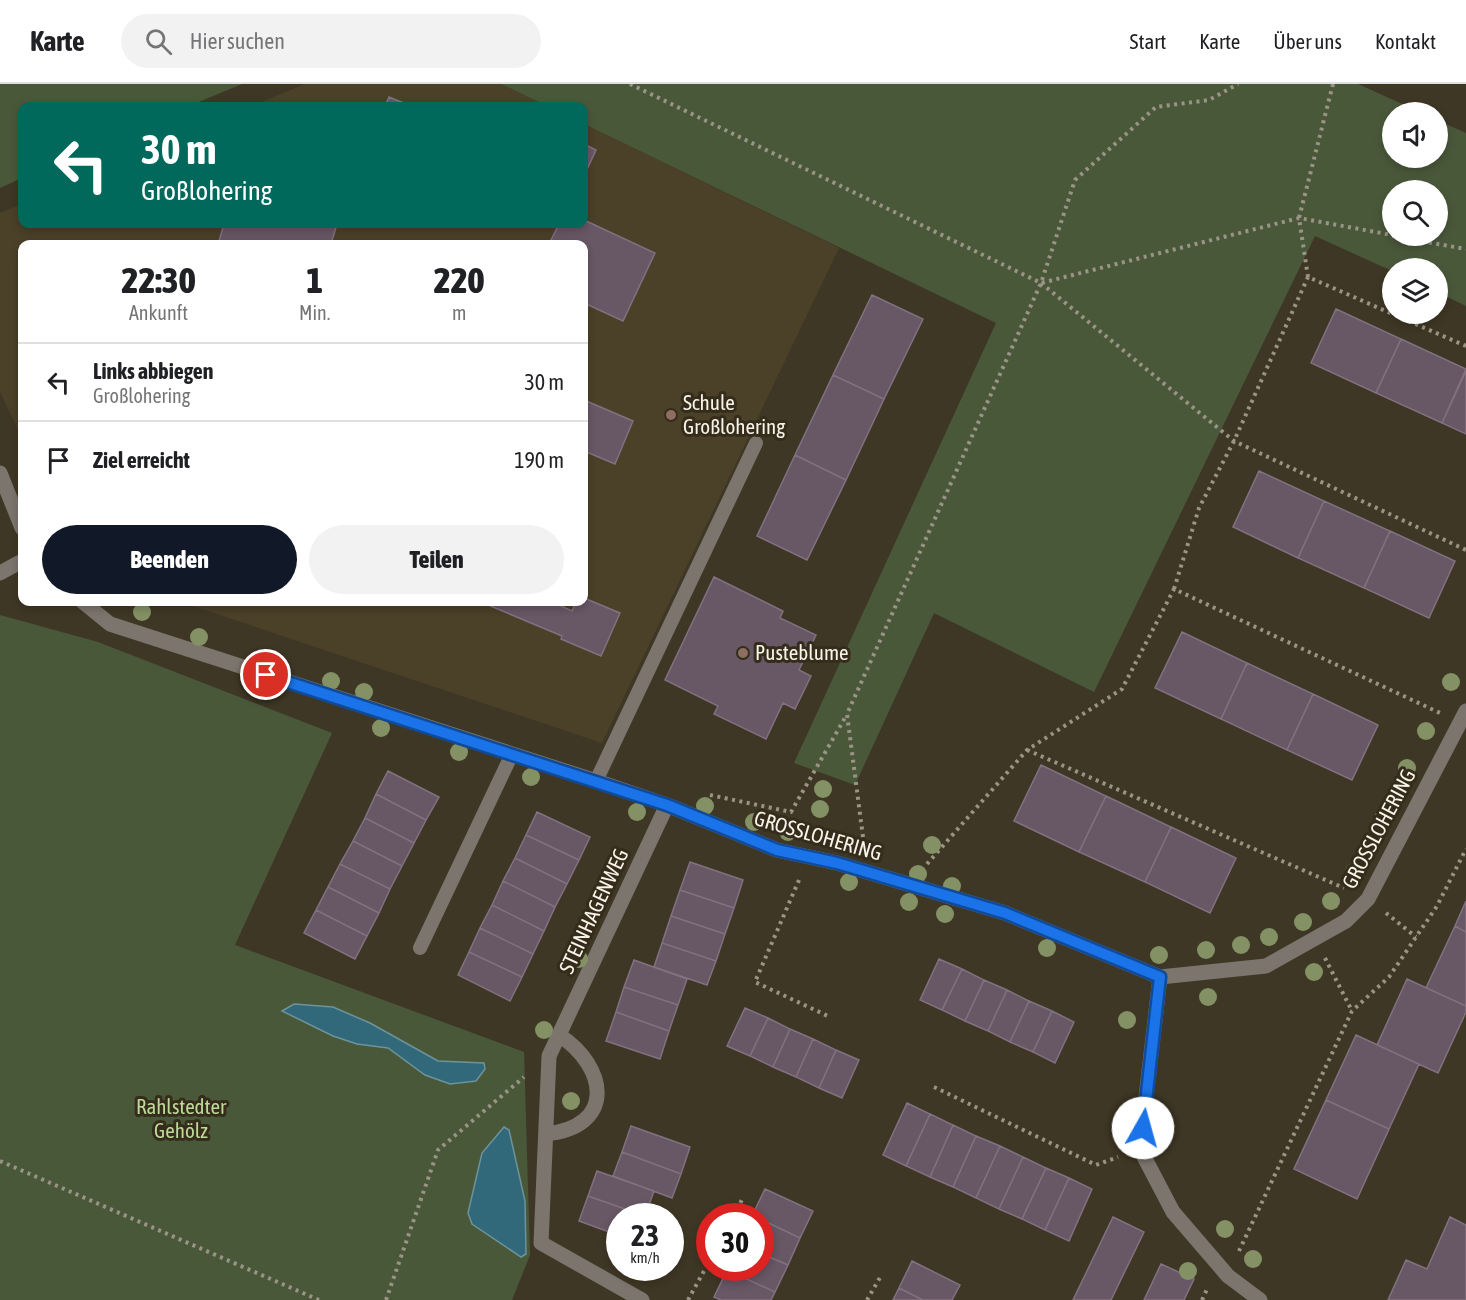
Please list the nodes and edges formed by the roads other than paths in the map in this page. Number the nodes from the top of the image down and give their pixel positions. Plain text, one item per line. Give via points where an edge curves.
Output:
1 (756, 442) dead end
2 (0, 473) edge
3 (18, 518) edge
4 (18, 563) edge
5 (0, 573) edge
6 (88, 606) edge
7 (1463, 716) edge
8 (512, 754) junction
9 (596, 781) junction
10 (667, 805) junction
11 (420, 948) dead end
12 (1160, 977) junction
13 (559, 1035) junction
14 (546, 1134) junction
15 (642, 1300) edge
16 (1260, 1300) edge

1 - 9 lane
2 - 3 street
4 - 5 street
6 - 8 street, GROSSLOHERING via 110,624
7 - 12 street, GROSSLOHERING via 1368,899 1346,921 1266,966
8 - 9 street, GROSSLOHERING
8 - 11 lane
9 - 10 street, GROSSLOHERING
10 - 12 street, GROSSLOHERING via 777,850 1005,913
10 - 13 street, STEINHAGENWEG
12 - 16 street via 1140,1149 1173,1212 1227,1276
13 - 14 street, STEINHAGENWEG via 549,1056
13 - 14 street via 588,1062 598,1087 597,1101 581,1124
14 - 15 street, STEINHAGENWEG via 540,1243

